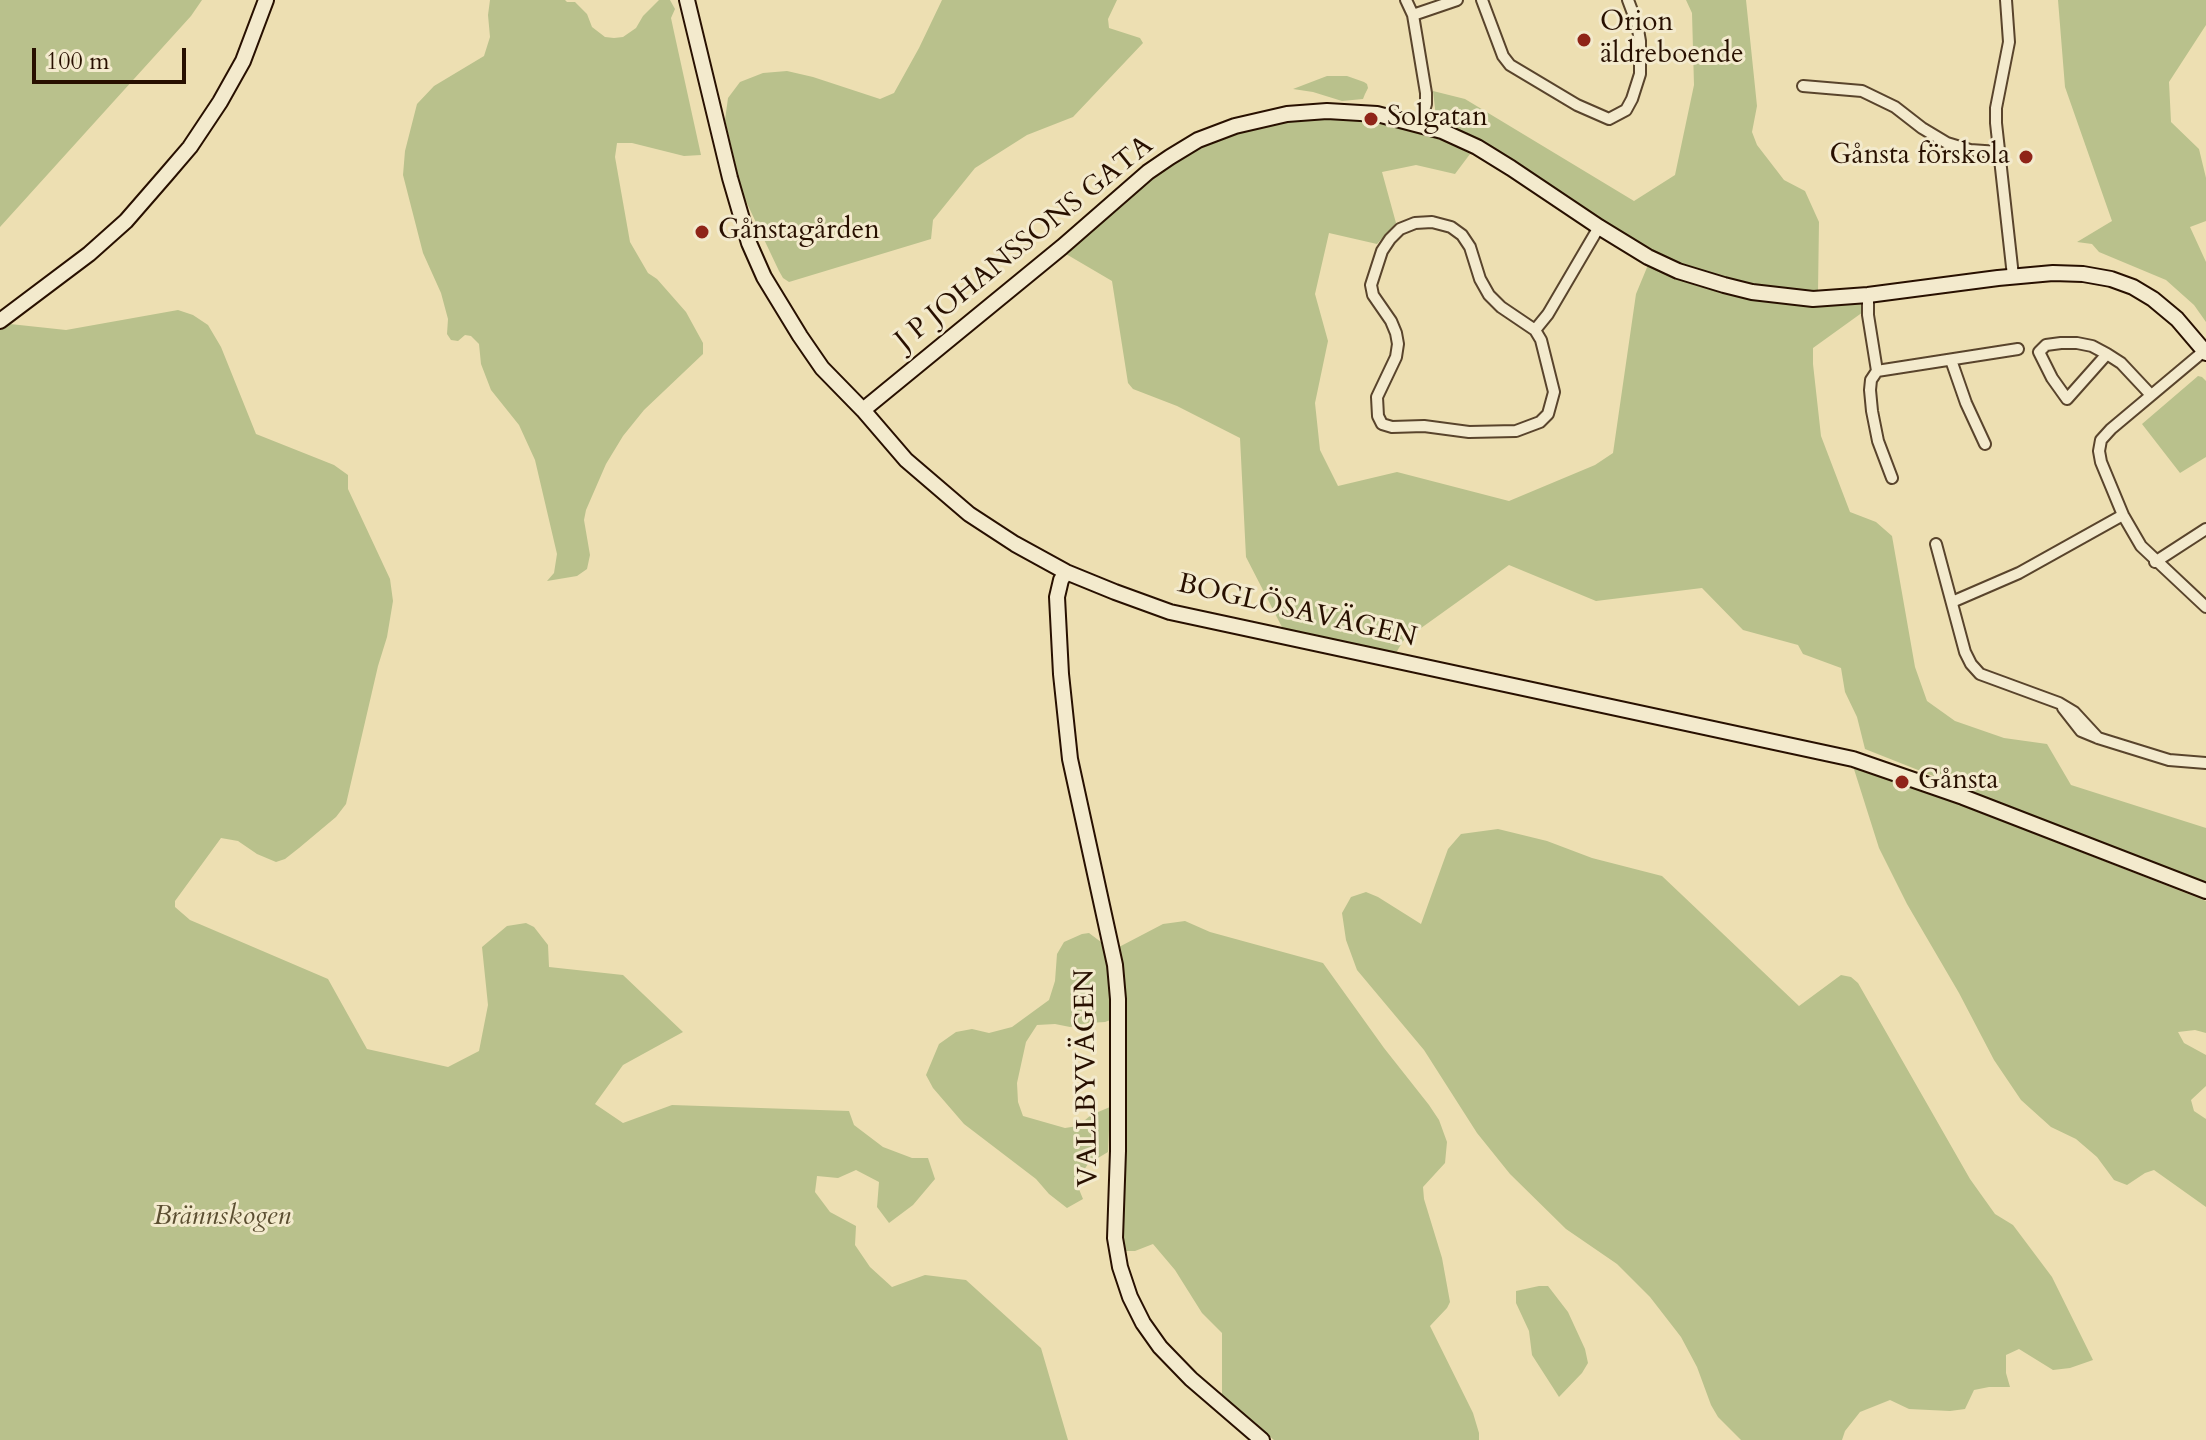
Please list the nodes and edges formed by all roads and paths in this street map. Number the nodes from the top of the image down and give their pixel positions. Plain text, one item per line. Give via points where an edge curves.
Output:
1 (266, 0) edge
2 (687, 0) edge
3 (1406, 0) edge
4 (1457, 0) edge
5 (1482, 0) edge
6 (1628, 0) edge
7 (2006, 0) edge
8 (1413, 15) junction
9 (1803, 86) dead end
10 (1420, 124) junction
11 (1999, 152) junction
12 (1599, 227) junction
13 (2013, 276) junction
14 (1868, 295) junction
15 (0, 321) edge
16 (1535, 330) junction
17 (2018, 349) dead end
18 (2205, 352) edge
19 (2107, 354) junction
20 (1951, 360) junction
21 (1877, 371) junction
22 (2151, 395) junction
23 (863, 410) junction
24 (1985, 444) dead end
25 (1892, 478) dead end
26 (2123, 515) junction
27 (2206, 529) edge
28 (1936, 544) dead end
29 (2155, 562) junction
30 (1066, 572) junction
31 (1952, 602) junction
32 (2206, 607) edge
33 (2206, 763) edge
34 (2206, 891) edge
35 (1262, 1440) edge

1 - 15 street via 243,61 190,147 126,221
2 - 23 street, BOGLÖSAVÄGEN via 749,243 800,336
3 - 8 street
4 - 8 street
5 - 6 street via 1510,65 1609,119 1626,110 1640,74 1640,41
7 - 11 street via 2009,42 1996,108
8 - 10 street via 1426,93
9 - 11 street via 1862,91 1947,143
10 - 12 street, J P JOHANSSONS GATA via 1477,147
10 - 23 street, J P JOHANSSONS GATA via 1352,111 1300,113 1265,118 1198,140 1148,172
11 - 13 street
12 - 14 street, J P JOHANSSONS GATA via 1678,271 1724,285 1813,299
12 - 16 street
13 - 14 street, J P JOHANSSONS GATA
13 - 18 street, J P JOHANSSONS GATA via 2083,274 2133,287 2177,319
14 - 21 street
16 - 16 street via 1489,295 1462,235 1432,222 1400,229 1382,251 1371,285 1398,344 1377,397 1382,424 1469,432 1516,431 1540,422 1554,392
17 - 20 street
18 - 22 street
19 - 19 street via 2077,343 2046,345 2039,352 2067,399
19 - 22 street
20 - 21 street
20 - 24 street
21 - 25 street via 1871,380 1872,411
22 - 26 street via 2101,440 2101,462
23 - 30 street, BOGLÖSAVÄGEN via 906,460 969,514
26 - 29 street
26 - 31 street via 2019,573
27 - 29 street
28 - 31 street
29 - 32 street
30 - 34 street, BOGLÖSAVÄGEN via 1170,612 1853,759
30 - 35 street, VALLBYVÄGEN via 1057,597 1070,759 1118,999 1115,1238 1120,1267 1143,1323 1160,1347
31 - 33 street via 1965,652 1980,674 2059,703 2098,738 2169,760

